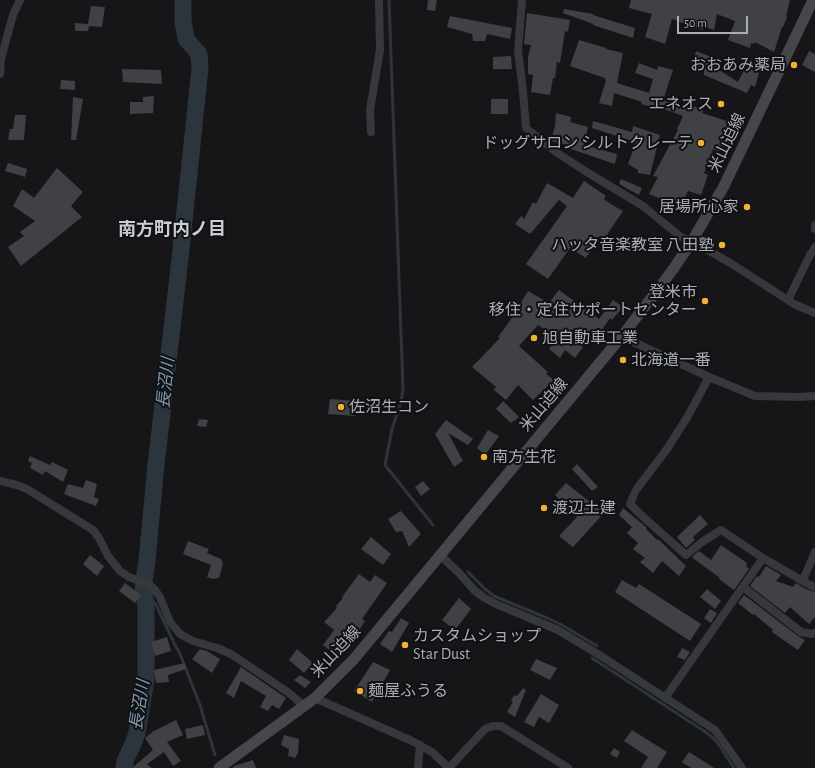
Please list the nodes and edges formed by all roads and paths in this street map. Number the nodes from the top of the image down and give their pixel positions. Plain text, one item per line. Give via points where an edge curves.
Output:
1 (20, 0) edge
2 (379, 0) edge
3 (522, 0) edge
4 (813, 0) edge
5 (1, 59) edge
6 (0, 74) edge
7 (371, 132) dead end
8 (815, 225) edge
9 (815, 229) edge
10 (692, 241) junction
11 (815, 247) edge
12 (788, 300) junction
13 (815, 312) edge
14 (622, 336) junction
15 (709, 377) junction
16 (815, 396) edge
17 (0, 481) edge
18 (442, 552) junction
19 (815, 552) edge
20 (763, 558) junction
21 (803, 580) junction
22 (743, 587) junction
23 (815, 587) edge
24 (815, 633) edge
25 (315, 698) junction
26 (665, 698) junction
27 (304, 706) junction
28 (420, 745) junction
29 (220, 768) edge
30 (418, 768) edge
31 (449, 768) edge
32 (568, 768) edge
33 (742, 768) edge

1 - 5 street via 13,15
2 - 7 street via 380,50 370,111
3 - 10 street via 518,51 526,128 556,152
4 - 10 main road, 米山迫線 via 735,165
5 - 6 street
8 - 9 street
10 - 12 street
10 - 14 main road, 米山迫線
11 - 12 street
12 - 13 street
14 - 15 street
14 - 18 main road, 米山迫線
15 - 16 street via 755,396
15 - 20 street via 688,416 636,490 630,504 686,555 721,530
17 - 27 street via 27,489 93,530 120,571 150,585 160,597 170,622 180,634 231,654
18 - 25 main road, 米山迫線 via 354,659
18 - 26 street via 483,597 558,630
19 - 21 street
20 - 21 street
20 - 22 street
21 - 23 street
22 - 24 street via 801,632
22 - 26 street
25 - 27 main road, 米山迫線
25 - 28 street
26 - 33 street via 715,730
27 - 29 main road, 米山迫線
28 - 30 street
28 - 31 street
31 - 32 street via 485,729 501,726

